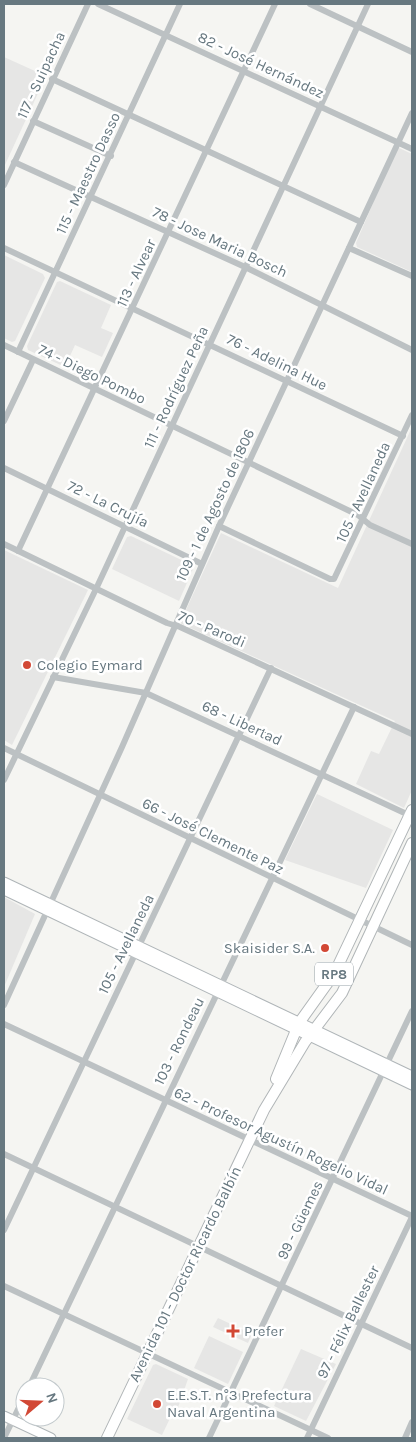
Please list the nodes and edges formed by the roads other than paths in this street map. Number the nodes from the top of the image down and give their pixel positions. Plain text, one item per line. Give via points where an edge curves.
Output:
1 (88, 4) edge
2 (98, 4) edge
3 (180, 4) edge
4 (275, 4) edge
5 (310, 4) edge
6 (368, 4) edge
7 (358, 26) junction
8 (166, 34) junction
9 (412, 52) edge
10 (244, 70) junction
11 (52, 79) junction
12 (320, 106) junction
13 (412, 113) edge
14 (128, 115) junction
15 (33, 121) junction
16 (398, 143) junction
17 (412, 149) edge
18 (206, 151) junction
19 (111, 156) junction
20 (14, 162) junction
21 (4, 185) edge
22 (283, 187) junction
23 (92, 197) junction
24 (361, 222) junction
25 (169, 232) junction
26 (4, 248) edge
27 (349, 248) junction
28 (245, 268) junction
29 (56, 272) junction
30 (412, 276) edge
31 (322, 306) junction
32 (133, 309) junction
33 (210, 344) junction
34 (4, 345) edge
35 (412, 350) edge
36 (18, 352) junction
37 (33, 360) junction
38 (286, 380) junction
39 (96, 389) junction
40 (412, 415) edge
41 (4, 421) edge
42 (172, 426) junction
43 (403, 436) junction
44 (248, 463) junction
45 (4, 468) edge
46 (47, 488) junction
47 (363, 519) junction
48 (125, 526) junction
49 (219, 526) junction
50 (4, 544) edge
51 (412, 544) edge
52 (18, 551) junction
53 (202, 564) junction
54 (96, 589) junction
55 (175, 625) junction
56 (271, 668) junction
57 (53, 677) junction
58 (146, 693) junction
59 (354, 707) junction
60 (412, 734) edge
61 (239, 735) junction
62 (4, 748) edge
63 (16, 754) junction
64 (321, 775) junction
65 (4, 780) edge
66 (100, 795) junction
67 (411, 814) edge
68 (191, 838) junction
69 (412, 843) edge
70 (271, 878) junction
71 (4, 882) edge
72 (4, 890) edge
73 (48, 907) junction
74 (360, 920) junction
75 (374, 926) junction
76 (412, 945) edge
77 (137, 949) junction
78 (218, 988) junction
79 (4, 1005) edge
80 (412, 1011) edge
81 (4, 1024) edge
82 (297, 1027) junction
83 (312, 1034) junction
84 (84, 1060) junction
85 (386, 1068) junction
86 (412, 1076) edge
87 (412, 1085) edge
88 (165, 1099) junction
89 (264, 1110) junction
90 (249, 1140) junction
91 (4, 1154) edge
92 (33, 1168) junction
93 (333, 1179) junction
94 (114, 1208) junction
95 (412, 1216) edge
96 (4, 1230) edge
97 (198, 1248) junction
98 (4, 1286) edge
99 (282, 1286) junction
100 (64, 1315) junction
101 (361, 1324) junction
102 (412, 1348) edge
103 (147, 1355) junction
104 (34, 1377) edge
105 (231, 1392) junction
106 (15, 1414) edge
107 (4, 1416) edge
108 (12, 1420) junction
109 (412, 1422) edge
110 (310, 1430) junction
111 (4, 1438) edge
112 (51, 1438) edge
113 (107, 1438) edge
114 (209, 1438) edge
115 (306, 1438) edge
116 (328, 1438) edge
117 (405, 1438) edge

1 - 11 street, 117 - Suipacha
2 - 8 street, 82 - José Hernández
3 - 8 street, 115 - Maestro Dasso
4 - 10 street, 113 - Alvear
5 - 7 street
6 - 7 street, 111 - Rodríguez Peña
7 - 9 street
7 - 12 street, 111 - Rodríguez Peña
8 - 10 street, 82 - José Hernández
8 - 14 street, 115 - Maestro Dasso
10 - 12 street, 82 - José Hernández
10 - 18 street, 113 - Alvear
11 - 14 street
11 - 15 street, 117 - Suipacha
12 - 16 street, 82 - José Hernández
12 - 22 street, 111 - Rodríguez Peña
13 - 16 street, 109 - 1 de Agosto de 1806
14 - 18 street
14 - 19 street, 115 - Maestro Dasso
15 - 19 street
15 - 20 street, 117 - Suipacha
16 - 17 street, 82 - José Hernández
16 - 24 street, 109 - 1 de Agosto de 1806
18 - 22 street
18 - 25 street, 113 - Alvear
19 - 23 street, 115 - Maestro Dasso
20 - 21 street, 117 - Suipacha
20 - 23 street, 78 - Jose Maria Bosch
22 - 24 street
22 - 28 street, 111 - Rodríguez Peña
23 - 25 street, 78 - Jose Maria Bosch
23 - 29 street, 115 - Maestro Dasso
24 - 27 street, 109 - 1 de Agosto de 1806
25 - 28 street, 78 - Jose Maria Bosch
25 - 32 street, 113 - Alvear
26 - 29 street, 76 - Adelina Hue
27 - 30 street
27 - 31 street, 109 - 1 de Agosto de 1806
28 - 31 street, 78 - Jose Maria Bosch
28 - 33 street, 111 - Rodríguez Peña
29 - 32 street, 76 - Adelina Hue
29 - 36 street, 115 - Maestro Dasso
31 - 35 street, 78 - Jose Maria Bosch
31 - 38 street, 109 - 1 de Agosto de 1806
32 - 33 street, 76 - Adelina Hue
32 - 39 street, 113 - Alvear
33 - 38 street, 76 - Adelina Hue
33 - 42 street, 111 - Rodríguez Peña
34 - 36 street, 74 - Diego Pombo
36 - 37 street, 74 - Diego Pombo
37 - 39 street, 74 - Diego Pombo
37 - 41 street
38 - 43 street, 76 - Adelina Hue
38 - 44 street, 109 - 1 de Agosto de 1806
39 - 42 street, 74 - Diego Pombo
39 - 46 street, 113 - Alvear
40 - 43 street, 105 - Avellaneda
42 - 44 street, 74 - Diego Pombo
42 - 48 street, 111 - Rodríguez Peña
43 - 47 street, 105 - Avellaneda
44 - 47 street, 74 - Diego Pombo
44 - 49 street, 109 - 1 de Agosto de 1806
45 - 46 street, 72 - La Crujía
46 - 48 street, 72 - La Crujía
46 - 52 street, 113 - Alvear
47 - 49 street, 105 - Avellaneda via 334,579
47 - 51 street, 74 - Diego Pombo
48 - 53 street, 72 - La Crujía
48 - 54 street, 111 - Rodríguez Peña
49 - 53 street, 109 - 1 de Agosto de 1806
50 - 52 street, 70 - Parodi
52 - 54 street, 70 - Parodi
53 - 55 street, 109 - 1 de Agosto de 1806
54 - 55 street, 70 - Parodi
54 - 57 street, 111 - Rodríguez Peña
55 - 56 street, 70 - Parodi
55 - 58 street, 109 - 1 de Agosto de 1806
56 - 59 street, 70 - Parodi
56 - 61 street, 105 - Avellaneda
57 - 58 street, 68 - Libertad
57 - 63 street, 111 - Rodríguez Peña
58 - 61 street, 68 - Libertad
58 - 66 street, 109 - 1 de Agosto de 1806
59 - 60 street, 70 - Parodi
59 - 64 street, 103 - Rondeau
61 - 64 street, 68 - Libertad
61 - 68 street, 105 - Avellaneda
62 - 63 street, 66 - José Clemente Paz
63 - 65 street, 111 - Rodríguez Peña
63 - 66 street, 66 - José Clemente Paz
64 - 67 street, 68 - Libertad
64 - 70 street, 103 - Rondeau
66 - 68 street, 66 - José Clemente Paz
66 - 73 street, 109 - 1 de Agosto de 1806
67 - 74 main road, Avenida 101 - Doctor Ricardo Balbín / RP8
68 - 70 street, 66 - José Clemente Paz
68 - 77 street, 105 - Avellaneda
69 - 75 main road, Avenida 101 - Doctor Ricardo Balbín / RP8
70 - 74 street, 66 - José Clemente Paz
70 - 78 street, 103 - Rondeau
71 - 73 main road
72 - 73 main road
73 - 77 main road
73 - 79 street, 109 - 1 de Agosto de 1806
74 - 75 street, 66 - José Clemente Paz
74 - 82 main road, Avenida 101 - Doctor Ricardo Balbín / RP8 via 330,981
75 - 76 street, 66 - José Clemente Paz
75 - 83 main road, Avenida 101 - Doctor Ricardo Balbín / RP8 via 342,993
77 - 78 main road
77 - 84 street, 105 - Avellaneda
78 - 82 main road
78 - 88 street, 103 - Rondeau
80 - 85 street, 99 - Güemes
81 - 84 street, 62 - Profesor Agustín Rogelio Vidal
82 - 83 main road
82 - 89 main road, Avenida 101 - Doctor Ricardo Balbín / RP8
83 - 85 main road
83 - 89 main road, Avenida 101 - Doctor Ricardo Balbín / RP8
84 - 88 street, 62 - Profesor Agustín Rogelio Vidal
84 - 92 street, 105 - Avellaneda
85 - 86 main road
85 - 87 main road
85 - 93 street, 99 - Güemes
88 - 90 street, 62 - Profesor Agustín Rogelio Vidal
88 - 94 street, 103 - Rondeau
89 - 90 main road, Avenida 101 - Doctor Ricardo Balbín / RP8
90 - 93 street, 62 - Profesor Agustín Rogelio Vidal
90 - 97 main road, Avenida 101 - Doctor Ricardo Balbín / RP8
91 - 92 street
92 - 94 street
92 - 96 street, 105 - Avellaneda
93 - 95 street, 62 - Profesor Agustín Rogelio Vidal
93 - 99 street, 99 - Güemes
94 - 97 street
94 - 100 street, 103 - Rondeau
95 - 101 street, 97 - Félix Ballester
97 - 99 street
97 - 103 main road, Avenida 101 - Doctor Ricardo Balbín / RP8
98 - 100 street
99 - 101 street
99 - 105 street, 99 - Güemes
100 - 103 street
100 - 104 street, 103 - Rondeau
101 - 102 street
101 - 110 street, 97 - Félix Ballester
103 - 105 street
103 - 113 main road, Avenida 101 - Doctor Ricardo Balbín / RP8
105 - 110 street
105 - 114 street, 99 - Güemes
106 - 108 street
107 - 108 main road
108 - 111 street
108 - 112 main road
109 - 117 street
110 - 115 street, 97 - Félix Ballester
110 - 116 street

